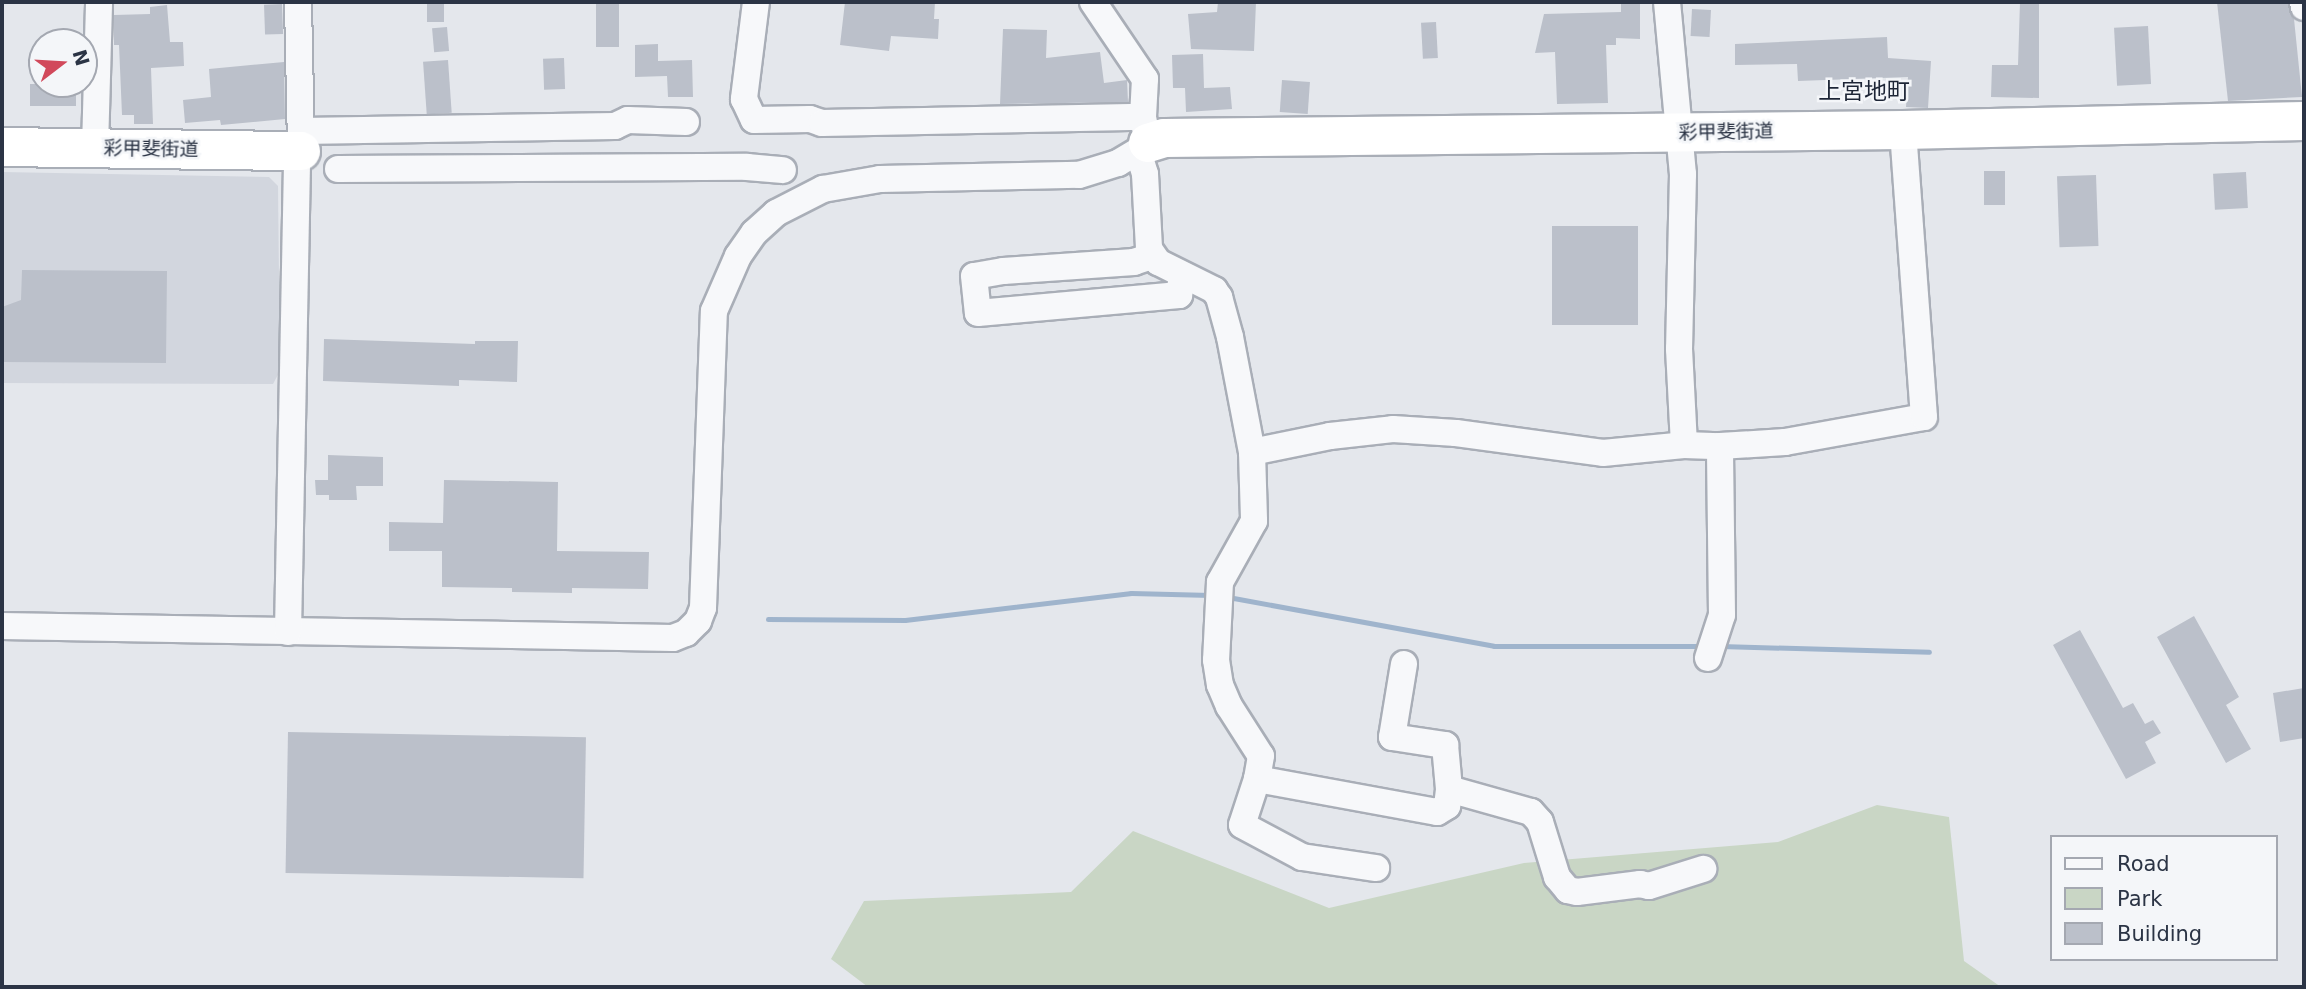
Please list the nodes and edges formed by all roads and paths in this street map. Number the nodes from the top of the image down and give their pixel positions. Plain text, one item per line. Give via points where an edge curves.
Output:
1 (99, 2) edge
2 (298, 2) edge
3 (757, 2) edge
4 (1093, 2) edge
5 (1667, 2) edge
6 (2304, 121) edge
7 (686, 122) dead end
8 (1903, 130) junction
9 (1680, 133) junction
10 (1143, 137) junction
11 (300, 144) junction
12 (2, 147) edge
13 (95, 148) junction
14 (338, 169) dead end
15 (783, 170) dead end
16 (1152, 256) junction
17 (1182, 275) junction
18 (1684, 445) junction
19 (1720, 446) junction
20 (1252, 452) junction
21 (2, 626) edge
22 (288, 632) junction
23 (1713, 647) dead end
24 (1404, 664) dead end
25 (1257, 779) junction
26 (1449, 789) junction
27 (1376, 868) dead end
28 (1703, 869) dead end

1 - 13 street
2 - 11 street
3 - 10 street via 744,99 754,120
4 - 10 street via 1144,79
5 - 9 street
6 - 8 highway, 彩甲斐街道
7 - 11 street via 628,120 615,126
8 - 9 highway, 彩甲斐街道
8 - 19 street via 1924,417 1785,442
9 - 10 highway, 彩甲斐街道
9 - 18 street via 1679,349
10 - 16 street via 1147,242
10 - 22 street via 1108,167 1079,175 851,182 798,200 754,233 738,256 714,311 703,608 686,633 673,638
11 - 13 highway, 彩甲斐街道
11 - 22 street
12 - 13 highway, 彩甲斐街道
14 - 15 street
16 - 17 street
16 - 17 street via 1133,262 974,276 978,313 1179,295
17 - 20 street via 1208,286 1219,297
18 - 19 street
18 - 20 street via 1603,453 1393,429
19 - 23 street via 1722,615
20 - 25 street via 1254,521 1220,583 1216,660 1229,706 1261,756
21 - 22 street
24 - 26 street via 1392,737 1446,745
25 - 26 street via 1437,812 1447,806
25 - 27 street via 1241,825 1302,857
26 - 28 street via 1537,814 1557,877 1567,890 1649,886

